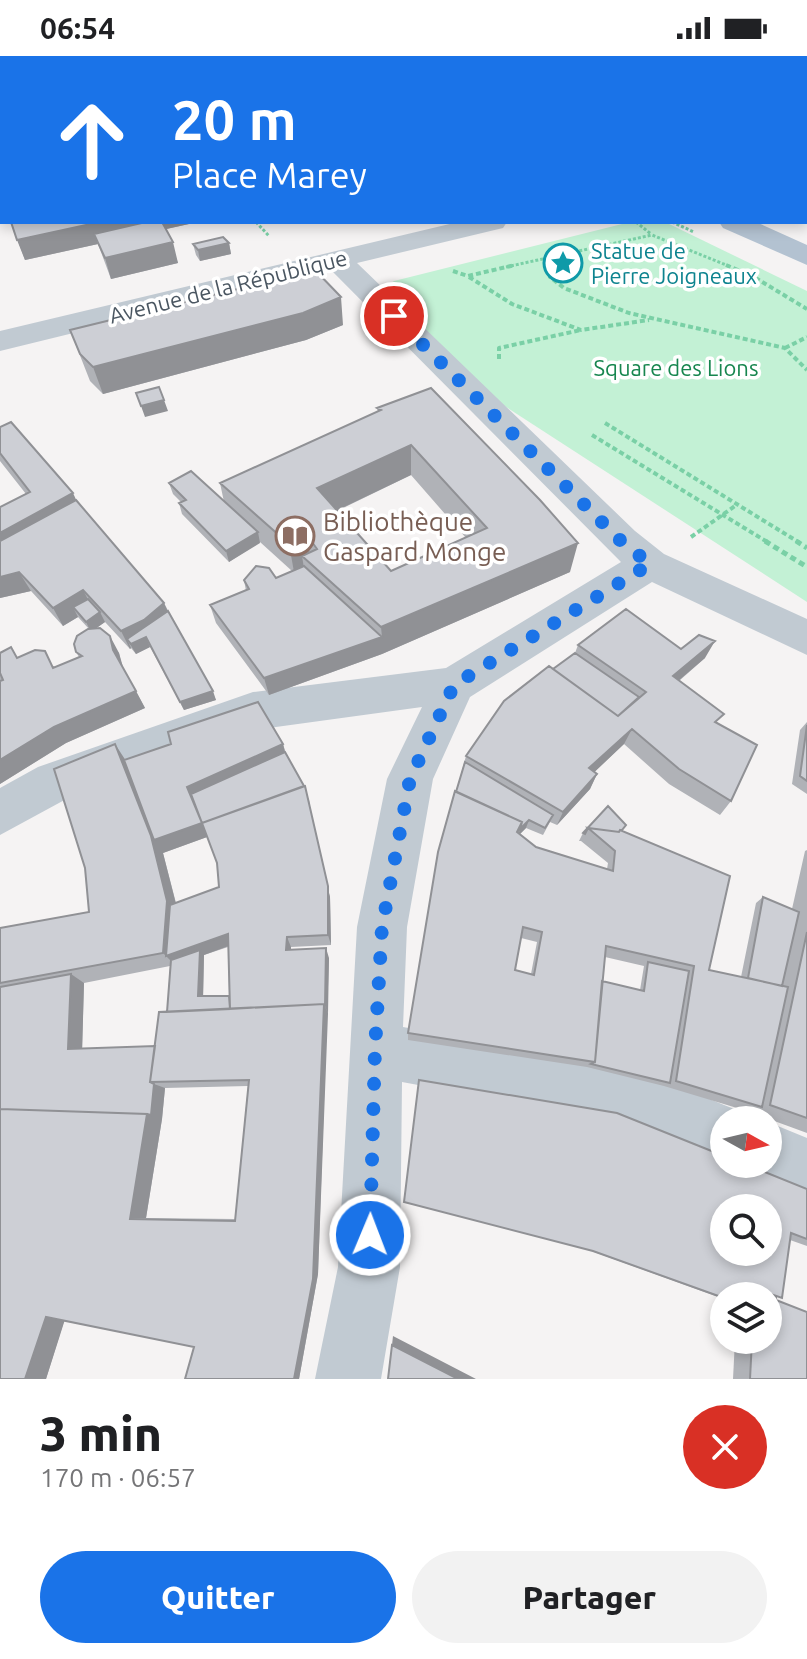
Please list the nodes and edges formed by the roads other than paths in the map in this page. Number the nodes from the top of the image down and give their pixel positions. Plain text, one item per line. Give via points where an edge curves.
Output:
1 (737, 224) edge
2 (461, 227) edge
3 (807, 256) edge
4 (336, 259) junction
5 (0, 341) edge
6 (650, 564) junction
7 (807, 638) edge
8 (454, 685) junction
9 (0, 813) edge
10 (375, 1049) junction
11 (710, 1127) edge
12 (782, 1157) edge
13 (807, 1167) edge
14 (348, 1379) edge

1 - 3 main road
2 - 4 street, Avenue de la République
4 - 5 street, Avenue de la République
4 - 6 street
6 - 7 street
6 - 8 street
8 - 9 street via 253,711 54,782
8 - 10 street via 410,779 382,927
10 - 11 street via 635,1097
10 - 14 street via 369,1267
12 - 13 street

